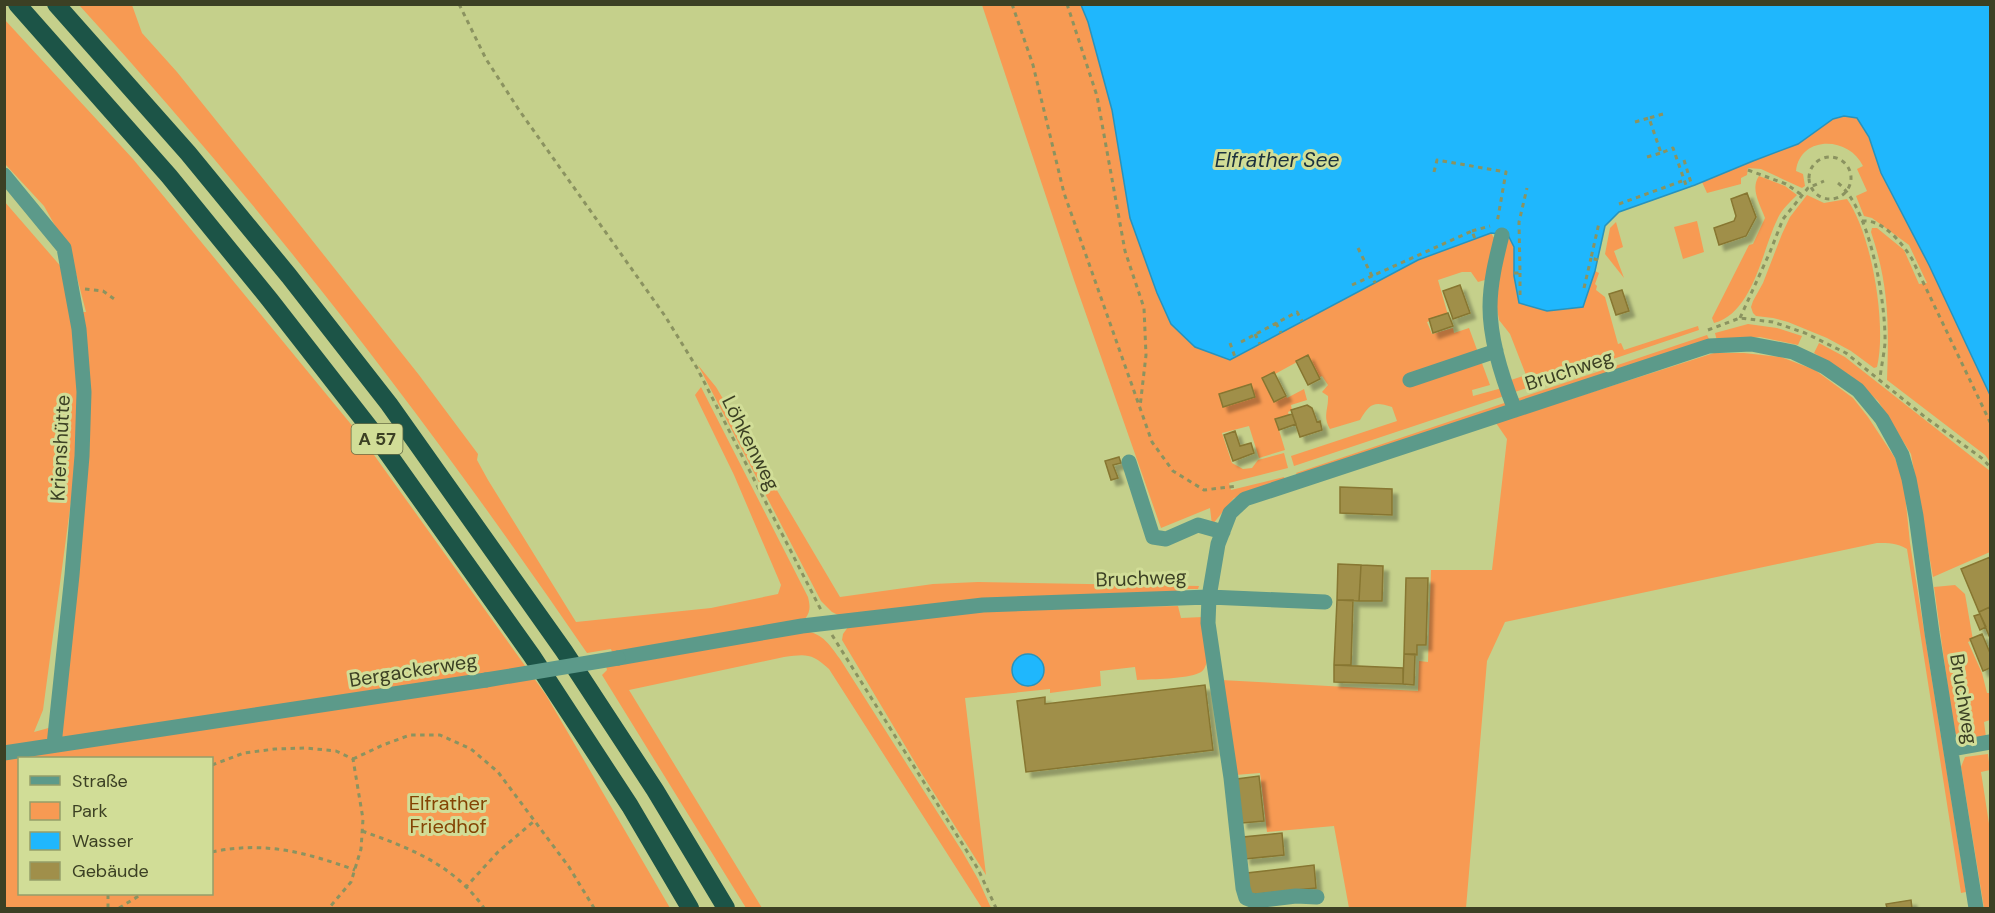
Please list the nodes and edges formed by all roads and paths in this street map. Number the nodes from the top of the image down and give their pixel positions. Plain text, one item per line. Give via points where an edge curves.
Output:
1 (17, 4) edge
2 (56, 4) edge
3 (459, 4) edge
4 (1012, 4) edge
5 (1067, 4) edge
6 (1663, 114) dead end
7 (1649, 118) junction
8 (1635, 122) dead end
9 (1661, 153) junction
10 (1647, 157) dead end
11 (1684, 160) dead end
12 (1748, 170) dead end
13 (1434, 172) dead end
14 (4, 175) edge
15 (1682, 181) dead end
16 (1824, 181) dead end
17 (1838, 183) dead end
18 (1692, 186) dead end
19 (1810, 187) junction
20 (1527, 188) dead end
21 (1687, 188) dead end
22 (1848, 190) junction
23 (1802, 195) junction
24 (1619, 204) dead end
25 (1862, 221) junction
26 (1599, 223) dead end
27 (1497, 228) junction
28 (1472, 231) junction
29 (1475, 239) dead end
30 (1358, 248) dead end
31 (1514, 253) dead end
32 (1520, 253) junction
33 (1591, 258) junction
34 (1598, 260) dead end
35 (1514, 273) dead end
36 (1520, 273) junction
37 (1372, 276) junction
38 (1375, 283) dead end
39 (1352, 285) dead end
40 (1584, 288) dead end
41 (1520, 295) dead end
42 (73, 296) junction
43 (117, 301) dead end
44 (1740, 318) junction
45 (1302, 321) dead end
46 (1276, 323) junction
47 (1255, 333) junction
48 (1281, 333) dead end
49 (1699, 333) dead end
50 (1241, 342) dead end
51 (1230, 343) dead end
52 (1260, 344) dead end
53 (1496, 351) junction
54 (1235, 357) dead end
55 (1880, 379) junction
56 (1410, 380) dead end
57 (1140, 409) junction
58 (1515, 411) junction
59 (1990, 422) edge
60 (1129, 462) dead end
61 (1990, 467) edge
62 (1238, 486) dead end
63 (1222, 532) junction
64 (1209, 597) junction
65 (1325, 602) dead end
66 (826, 624) junction
67 (1990, 742) edge
68 (54, 745) junction
69 (1951, 748) junction
70 (4, 753) edge
71 (353, 759) junction
72 (213, 765) edge
73 (534, 822) junction
74 (362, 831) junction
75 (213, 852) edge
76 (355, 870) junction
77 (465, 888) junction
78 (140, 895) edge
79 (1317, 897) dead end
80 (119, 909) edge
81 (329, 909) edge
82 (484, 909) edge
83 (594, 909) edge
84 (690, 909) edge
85 (726, 909) edge
86 (996, 909) edge
87 (1976, 909) edge

1 - 84 highway, A 57 via 169,176 369,427 532,656 630,806
2 - 85 highway, A 57 via 188,153 389,404 570,661
3 - 66 path, Löhkenweg via 486,59 519,110 665,316 697,368
4 - 57 path via 1033,65 1064,193
5 - 57 path via 1097,96 1125,251 1144,308 1146,355
6 - 7 path
7 - 8 path
7 - 9 path
9 - 10 path
9 - 21 path via 1673,148
11 - 18 path
12 - 23 path via 1786,184
13 - 27 path via 1437,160 1506,172
14 - 42 street, Krienshütte via 64,248
15 - 24 path
16 - 19 path
17 - 22 path
19 - 22 path via 1831,200
19 - 22 path via 1813,166 1832,157 1850,169
19 - 23 path
20 - 32 path via 1519,222
22 - 25 path
23 - 44 path via 1782,219
25 - 55 path via 1872,245 1883,303 1885,343
25 - 59 path via 1877,224 1904,245
26 - 33 path
27 - 28 path
27 - 53 street via 1490,308
28 - 29 path
28 - 37 path
30 - 37 path
31 - 32 path
32 - 36 path
33 - 34 path
33 - 40 path
35 - 36 path
36 - 41 path
37 - 38 path
37 - 39 path
42 - 43 path via 84,289 103,291
42 - 68 street, Krienshütte via 80,329 84,392 82,456
44 - 49 path
44 - 55 path via 1773,322 1805,333 1846,353
45 - 46 path via 1299,311
46 - 47 path
46 - 48 path
47 - 50 path
47 - 52 path
51 - 54 path
53 - 56 street
53 - 58 street
55 - 61 path
57 - 62 path via 1152,442 1173,471 1204,490
58 - 63 street, Bruchweg via 1245,499 1230,513
58 - 69 street, Bruchweg via 1714,345 1752,344 1793,352 1825,367 1858,390 1882,419 1902,455 1909,480
60 - 63 street via 1153,537 1166,539 1198,525
63 - 64 street, Bruchweg
64 - 65 street
64 - 66 street, Bruchweg via 983,605
64 - 79 street via 1208,623 1246,898 1254,901
66 - 68 street, Bergackerweg, bridge
66 - 86 path, Löhkenweg via 978,869
67 - 69 street
68 - 70 street, Bergackerweg
69 - 87 street, Bruchweg
71 - 72 path via 336,751 275,749 244,753
71 - 73 path via 410,735 440,735 471,749 498,772
71 - 74 path
73 - 77 path via 498,852
73 - 83 path via 569,867
74 - 76 path
74 - 77 path via 410,848 443,867
75 - 76 path via 265,847
76 - 81 path via 351,882
77 - 82 path
78 - 80 path

